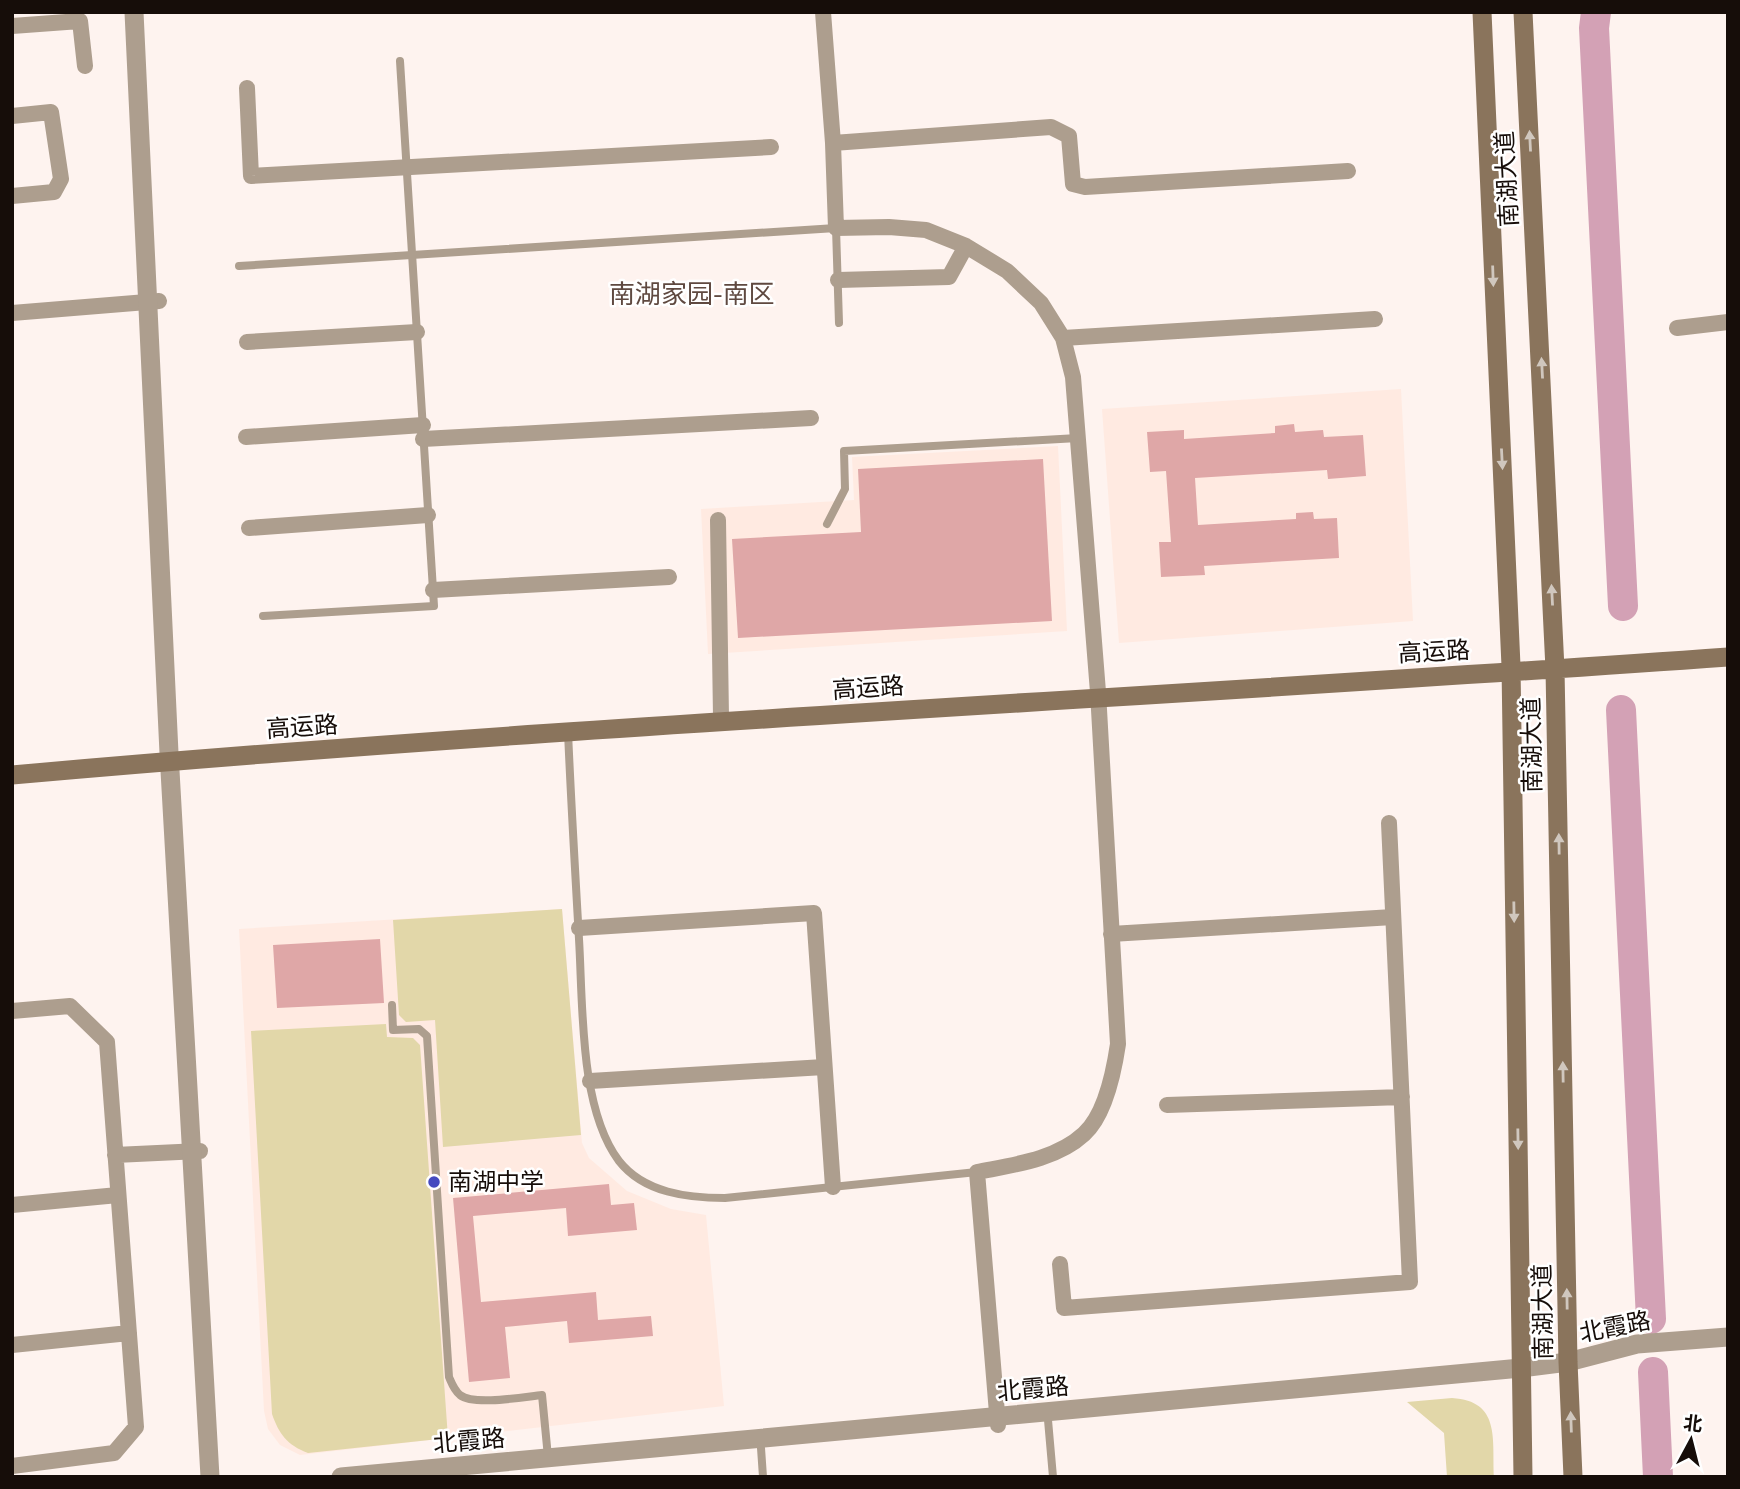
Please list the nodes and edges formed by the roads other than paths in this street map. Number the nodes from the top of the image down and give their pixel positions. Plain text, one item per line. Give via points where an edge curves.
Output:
1 (134, 12) edge
2 (145, 12) edge
3 (823, 12) edge
4 (1482, 12) edge
5 (1523, 12) edge
6 (12, 26) edge
7 (400, 61) dead end
8 (85, 66) dead end
9 (247, 88) dead end
10 (12, 116) edge
11 (834, 143) junction
12 (771, 147) dead end
13 (407, 168) junction
14 (1348, 172) dead end
15 (12, 196) edge
16 (836, 228) junction
17 (966, 246) junction
18 (412, 255) junction
19 (239, 266) dead end
20 (838, 280) junction
21 (153, 301) junction
22 (12, 313) edge
23 (1375, 318) dead end
24 (1728, 322) edge
25 (839, 323) dead end
26 (1677, 328) dead end
27 (417, 332) junction
28 (1063, 338) junction
29 (247, 342) dead end
30 (811, 418) dead end
31 (423, 432) junction
32 (246, 437) dead end
33 (1078, 438) junction
34 (428, 515) junction
35 (718, 520) dead end
36 (827, 524) dead end
37 (249, 528) dead end
38 (670, 577) dead end
39 (433, 590) junction
40 (263, 616) dead end
41 (1728, 652) edge
42 (1728, 657) edge
43 (1555, 666) junction
44 (1511, 669) junction
45 (1098, 695) junction
46 (721, 717) junction
47 (568, 730) junction
48 (175, 756) junction
49 (12, 768) edge
50 (12, 775) edge
51 (1389, 823) dead end
52 (1394, 917) junction
53 (579, 928) junction
54 (1111, 934) junction
55 (392, 1004) dead end
56 (12, 1011) edge
57 (824, 1067) junction
58 (590, 1081) junction
59 (1402, 1097) junction
60 (1167, 1105) dead end
61 (196, 1151) junction
62 (116, 1155) junction
63 (977, 1172) junction
64 (833, 1187) junction
65 (118, 1195) junction
66 (12, 1205) edge
67 (1060, 1264) dead end
68 (129, 1333) junction
69 (1728, 1337) edge
70 (1728, 1343) edge
71 (12, 1345) edge
72 (1569, 1365) junction
73 (1521, 1371) junction
74 (1048, 1420) junction
75 (998, 1421) junction
76 (761, 1448) junction
77 (548, 1462) junction
78 (12, 1466) edge
79 (210, 1477) edge
80 (220, 1477) edge
81 (341, 1477) edge
82 (424, 1477) edge
83 (763, 1477) edge
84 (1054, 1477) edge
85 (1523, 1477) edge
86 (1573, 1477) edge

1 - 21 street
2 - 21 street
3 - 11 street
4 -> 44 main road, 南湖大道
43 -> 5 main road, 南湖大道
6 - 8 street via 80,21
7 - 13 lane
9 - 13 street via 251,176
10 - 15 street via 51,111 61,179 54,192
11 - 14 street via 1052,127 1069,136 1073,184 1084,187
11 - 16 street
12 - 13 street
13 - 18 lane
16 - 17 street via 926,230
16 - 18 lane
16 - 20 lane
17 - 20 street via 948,277
17 - 28 street via 1007,271 1041,303
18 - 19 lane
18 - 27 lane
20 - 25 lane
21 - 22 street
21 - 48 street
23 - 28 street
24 - 26 street
27 - 29 street
27 - 31 lane
28 - 33 street via 1073,377
30 - 31 street
31 - 32 street
31 - 34 lane
33 - 36 lane via 844,451 845,489
33 - 45 street
34 - 37 street
34 - 39 lane
35 - 46 street
38 - 39 street
39 - 40 lane via 434,606
41 - 43 main road, 高运路
42 - 43 main road, 高运路
43 - 44 main road, 高运路
72 -> 43 main road, 南湖大道
44 - 45 main road, 高运路
44 -> 73 main road, 南湖大道
45 - 46 main road, 高运路
45 - 47 main road, 高运路
45 - 54 street
46 - 47 main road, 高运路
47 - 48 main road, 高运路
47 - 53 lane
48 - 49 main road, 高运路
48 - 50 main road, 高运路
48 - 61 street
51 - 52 street
52 - 54 street
52 - 59 street
53 - 57 street via 814,913
53 - 58 lane
54 - 63 street via 1118,1044 1101,1107 1085,1133 1059,1150
55 - 77 lane via 393,1030 419,1029 427,1036 449,1377 463,1398 477,1401 542,1395
56 - 62 street via 70,1006 107,1042
57 - 58 street
57 - 64 street
58 - 64 lane via 604,1135 620,1162 640,1180 667,1192 725,1198
59 - 60 street
59 - 67 street via 1410,1282 1064,1308
61 - 62 street
61 - 79 street
61 - 80 street
62 - 65 street
63 - 64 lane
63 - 75 street
65 - 66 street
65 - 68 street
68 - 71 street
68 - 78 street via 136,1427 114,1453
69 - 72 street, 北霞路 via 1637,1344
70 - 72 street, 北霞路 via 1639,1350
72 - 73 street, 北霞路
86 -> 72 main road, 南湖大道
73 - 74 street, 北霞路
73 - 75 street, 北霞路
73 - 85 main road, 南湖大道
74 - 75 street, 北霞路
74 - 84 lane
75 - 76 street, 北霞路
75 - 77 street, 北霞路
76 - 77 street, 北霞路
76 - 83 lane
77 - 81 street, 北霞路
77 - 82 street, 北霞路

